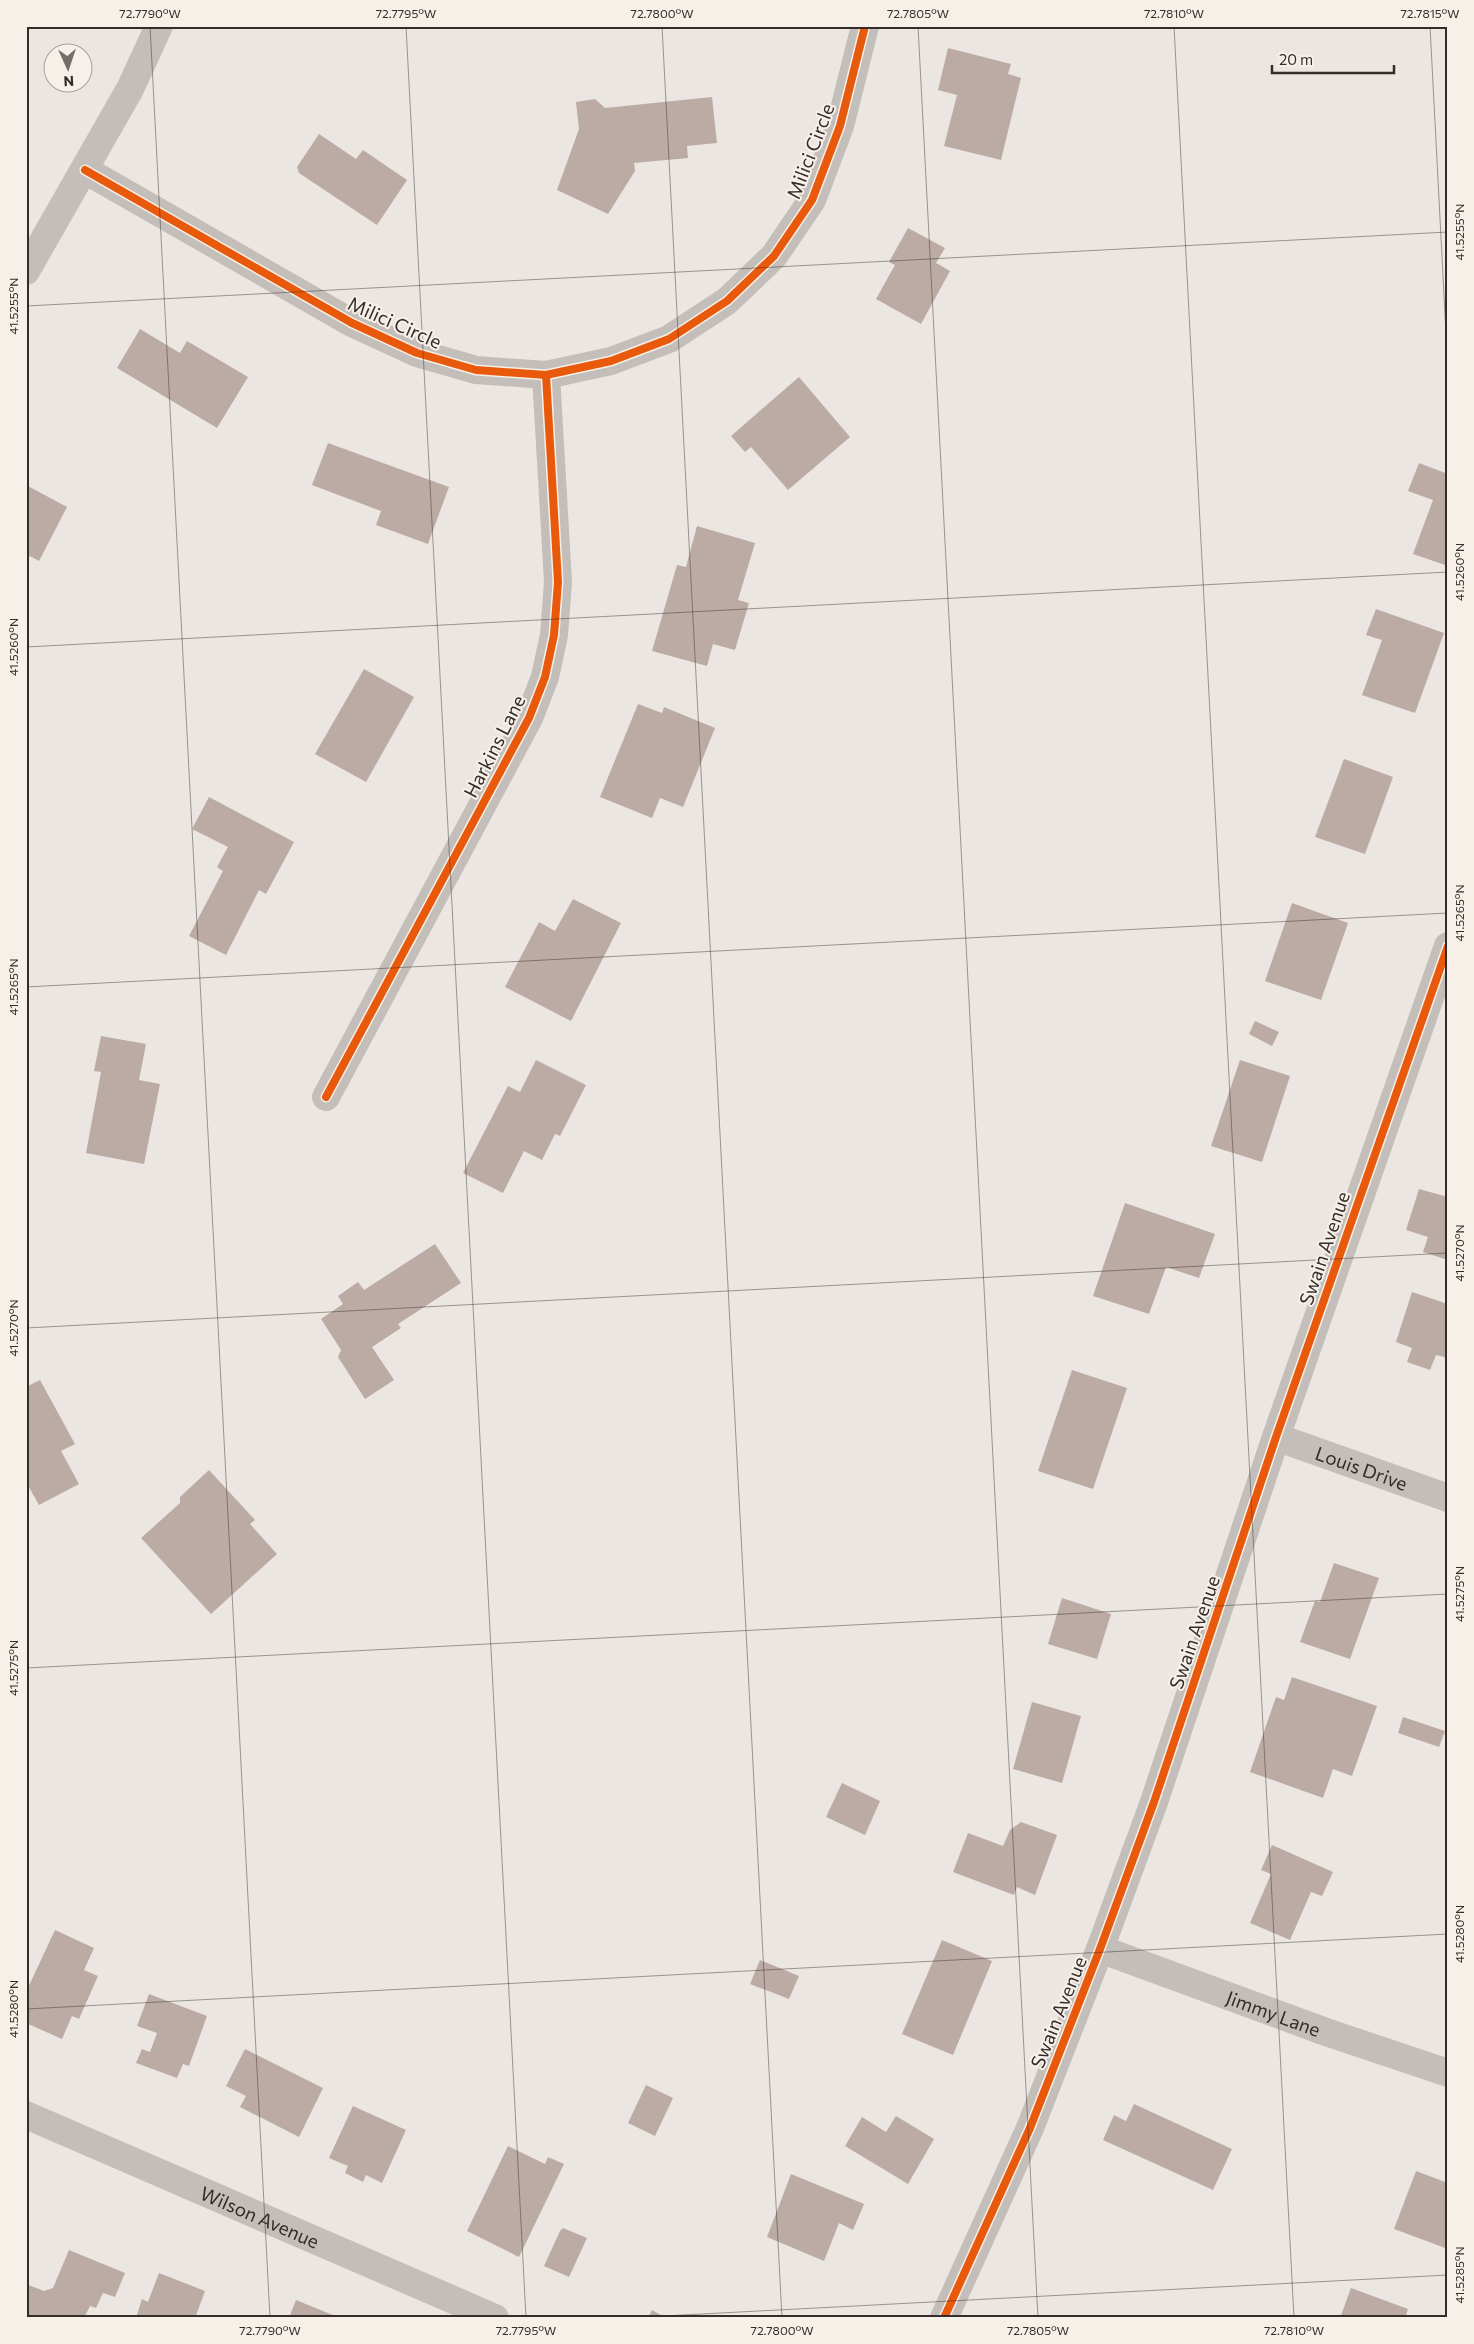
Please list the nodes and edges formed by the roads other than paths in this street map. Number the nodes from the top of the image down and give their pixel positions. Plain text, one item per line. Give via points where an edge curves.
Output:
1 (159, 26) edge
2 (865, 26) edge
3 (85, 170) junction
4 (26, 272) edge
5 (546, 375) junction
6 (1448, 946) edge
7 (326, 1097) dead end
8 (1276, 1437) junction
9 (1448, 1498) edge
10 (1100, 1949) junction
11 (1448, 2073) edge
12 (26, 2115) edge
13 (494, 2318) edge
14 (944, 2318) edge

1 - 3 street via 130,89
2 - 5 street, Milici Circle via 840,126 812,200 774,256 727,301 669,338 611,361
3 - 4 street
3 - 5 street, Milici Circle via 352,323 417,353 476,370
5 - 7 street, Harkins Lane via 558,582 554,635 545,677 529,718
6 - 8 street, Swain Avenue
8 - 9 street, Louis Drive
8 - 10 street, Swain Avenue via 1154,1802
10 - 11 street, Jimmy Lane
10 - 14 street, Swain Avenue via 1030,2128
12 - 13 street, Wilson Avenue

